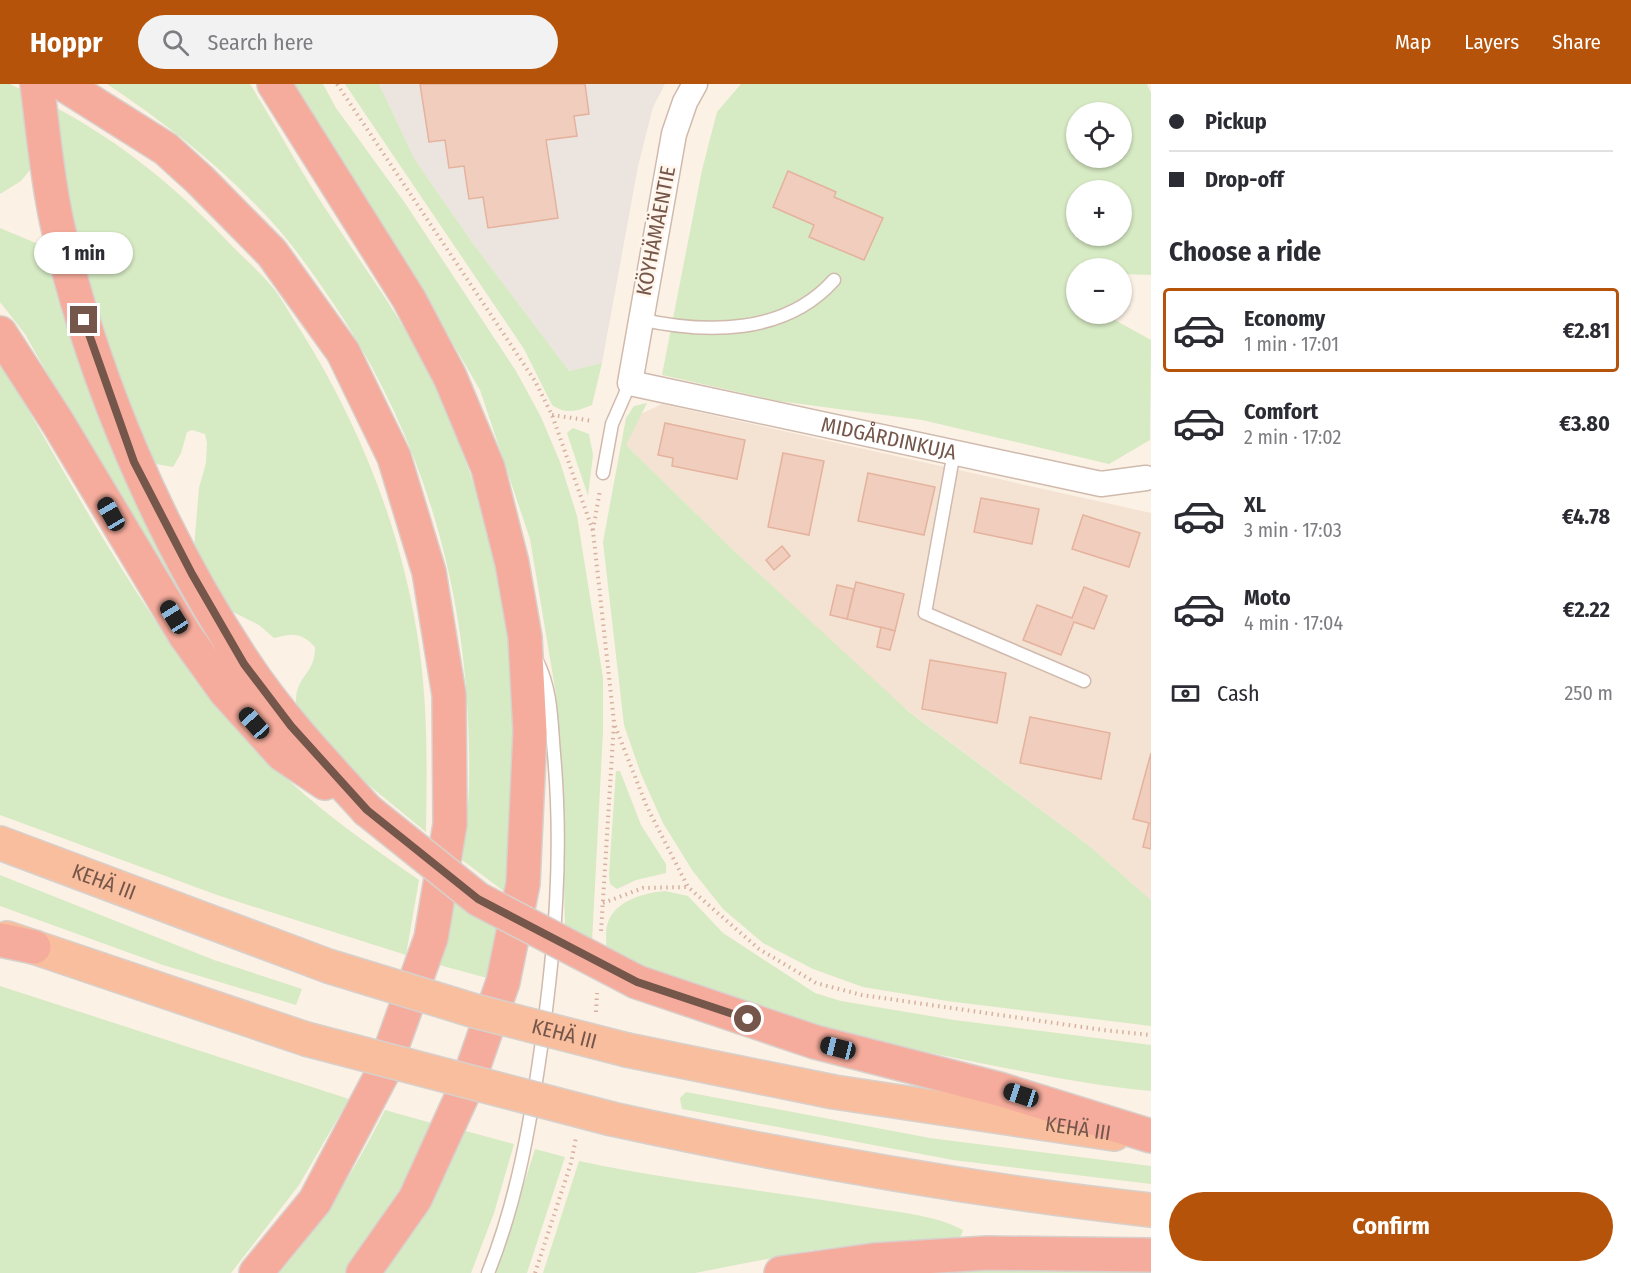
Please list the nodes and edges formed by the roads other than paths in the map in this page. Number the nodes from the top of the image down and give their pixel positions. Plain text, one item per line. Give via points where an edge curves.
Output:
1 (37, 84) edge
2 (63, 84) edge
3 (274, 84) edge
4 (695, 84) edge
5 (834, 280) dead end
6 (639, 319) junction
7 (0, 333) edge
8 (630, 383) junction
9 (954, 452) junction
10 (603, 473) road end
11 (1149, 476) edge
12 (525, 637) junction
13 (1084, 681) dead end
14 (367, 810) junction
15 (0, 843) edge
16 (0, 935) edge
17 (0, 940) edge
18 (34, 948) junction
19 (1151, 1137) edge
20 (1151, 1210) edge
21 (1151, 1255) edge
22 (256, 1273) edge
23 (363, 1273) edge
24 (488, 1273) edge
25 (781, 1273) edge

1 - 14 highway via 57,223 84,320 134,462 244,664 291,726
2 - 22 highway via 166,149 272,253 342,352 394,456 429,572 449,695 450,824 431,938 376,1085 315,1201
3 - 12 highway via 409,299 450,377 488,468 512,563
4 - 6 street, KÖYHÄMÄENTIE via 684,102 674,134
5 - 6 lane via 818,299 786,315 736,328 685,328
6 - 8 street, KÖYHÄMÄENTIE
7 - 14 highway via 185,635 226,692 282,754
8 - 9 street, MIDGÅRDINKUJA
8 - 10 lane via 612,424
9 - 11 street, MIDGÅRDINKUJA via 1101,484
9 - 13 lane via 925,612
12 - 23 highway via 530,732 523,884 503,982 467,1085 415,1199
12 - 24 lane via 548,683 559,885 550,984 528,1135 501,1241
14 - 19 highway, bridge via 478,899 637,982 815,1042 999,1089
15 - 19 highway, KEHÄ III, bridge via 328,966 475,1011 627,1050 834,1092 1000,1119
16 - 18 highway
17 - 18 highway
18 - 20 highway, bridge via 306,1040 612,1119 903,1176
21 - 25 highway via 987,1253 874,1260

